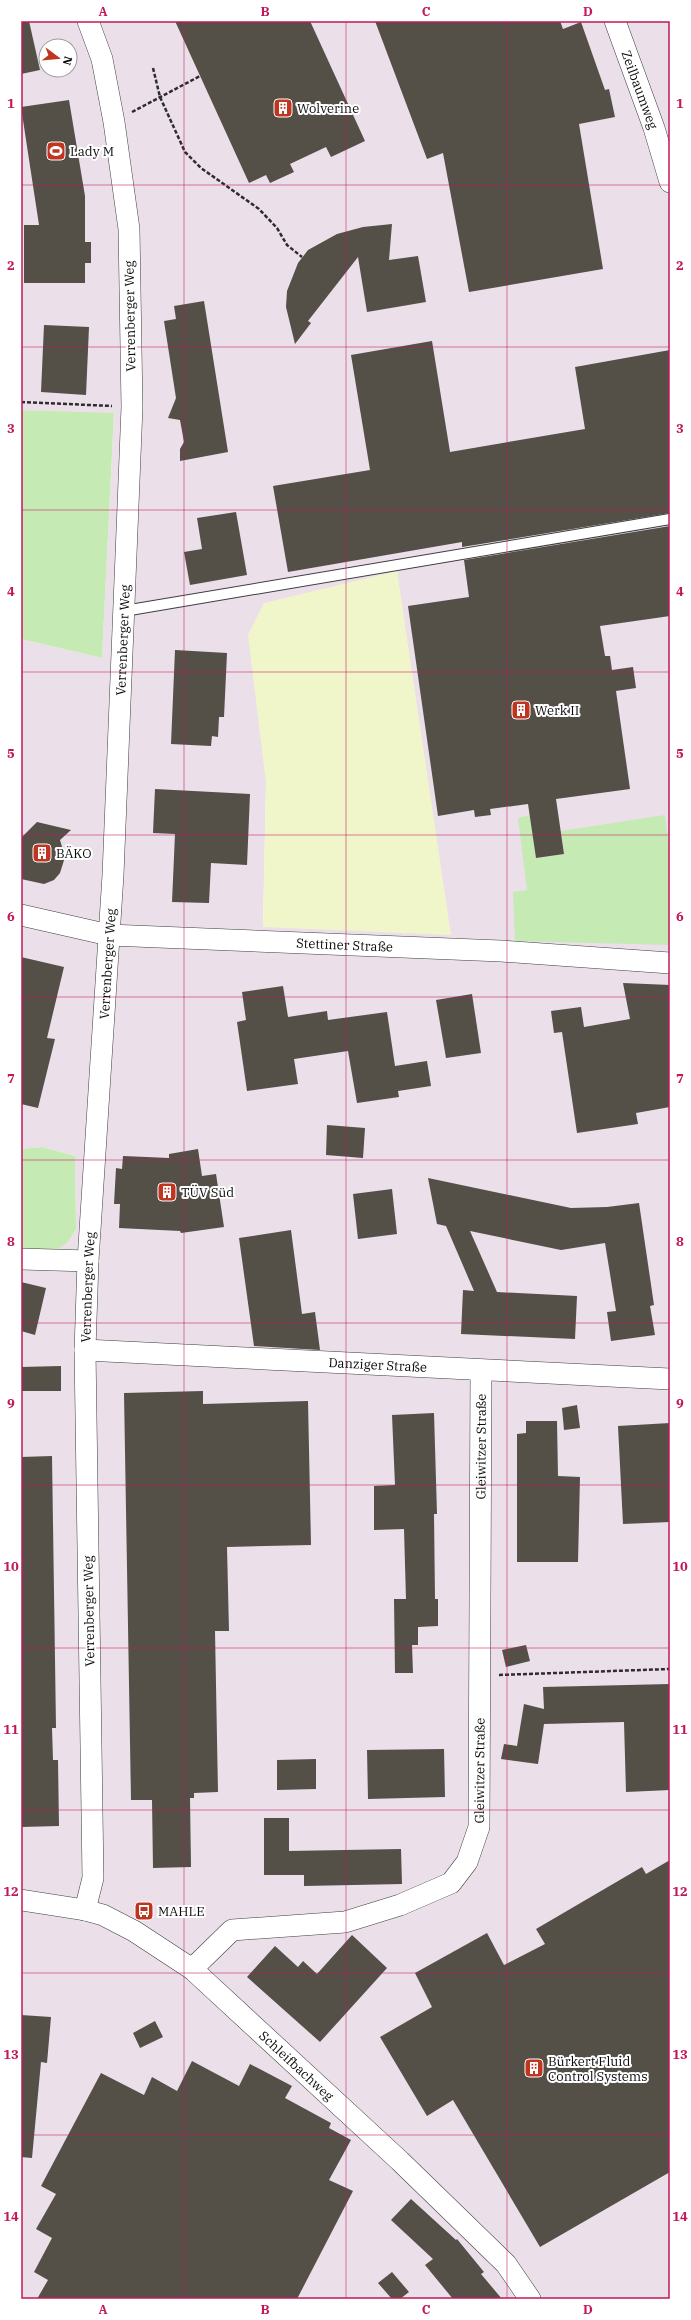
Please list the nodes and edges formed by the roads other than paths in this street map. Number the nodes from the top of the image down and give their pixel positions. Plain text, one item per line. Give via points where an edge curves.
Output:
1 (88, 21) edge
2 (615, 21) edge
3 (670, 182) edge
4 (670, 519) edge
5 (124, 611) junction
6 (21, 915) edge
7 (109, 935) junction
8 (670, 963) edge
9 (21, 1259) edge
10 (88, 1261) junction
11 (85, 1350) junction
12 (481, 1370) junction
13 (670, 1379) edge
14 (21, 1900) edge
15 (85, 1910) junction
16 (192, 1969) junction
17 (530, 2299) edge

1 - 5 street, Verrenberger Weg via 102,59 130,229 132,407
2 - 3 street, Zeilbaumweg via 654,128
4 - 5 lane
5 - 7 street, Verrenberger Weg
6 - 7 street, Stettiner Straße
7 - 8 street, Stettiner Straße via 502,951
7 - 10 street, Verrenberger Weg
9 - 10 street
10 - 11 street, Verrenberger Weg
11 - 12 street, Danziger Straße
11 - 15 street, Verrenberger Weg via 93,1878
12 - 13 street, Danziger Straße
12 - 16 street, Gleiwitzer Straße via 479,1827 467,1862 451,1883 400,1905 345,1922 232,1930
14 - 15 street, Schleifbachweg
15 - 16 street, Schleifbachweg via 120,1923
16 - 17 street, Schleifbachweg via 400,2161 500,2259

